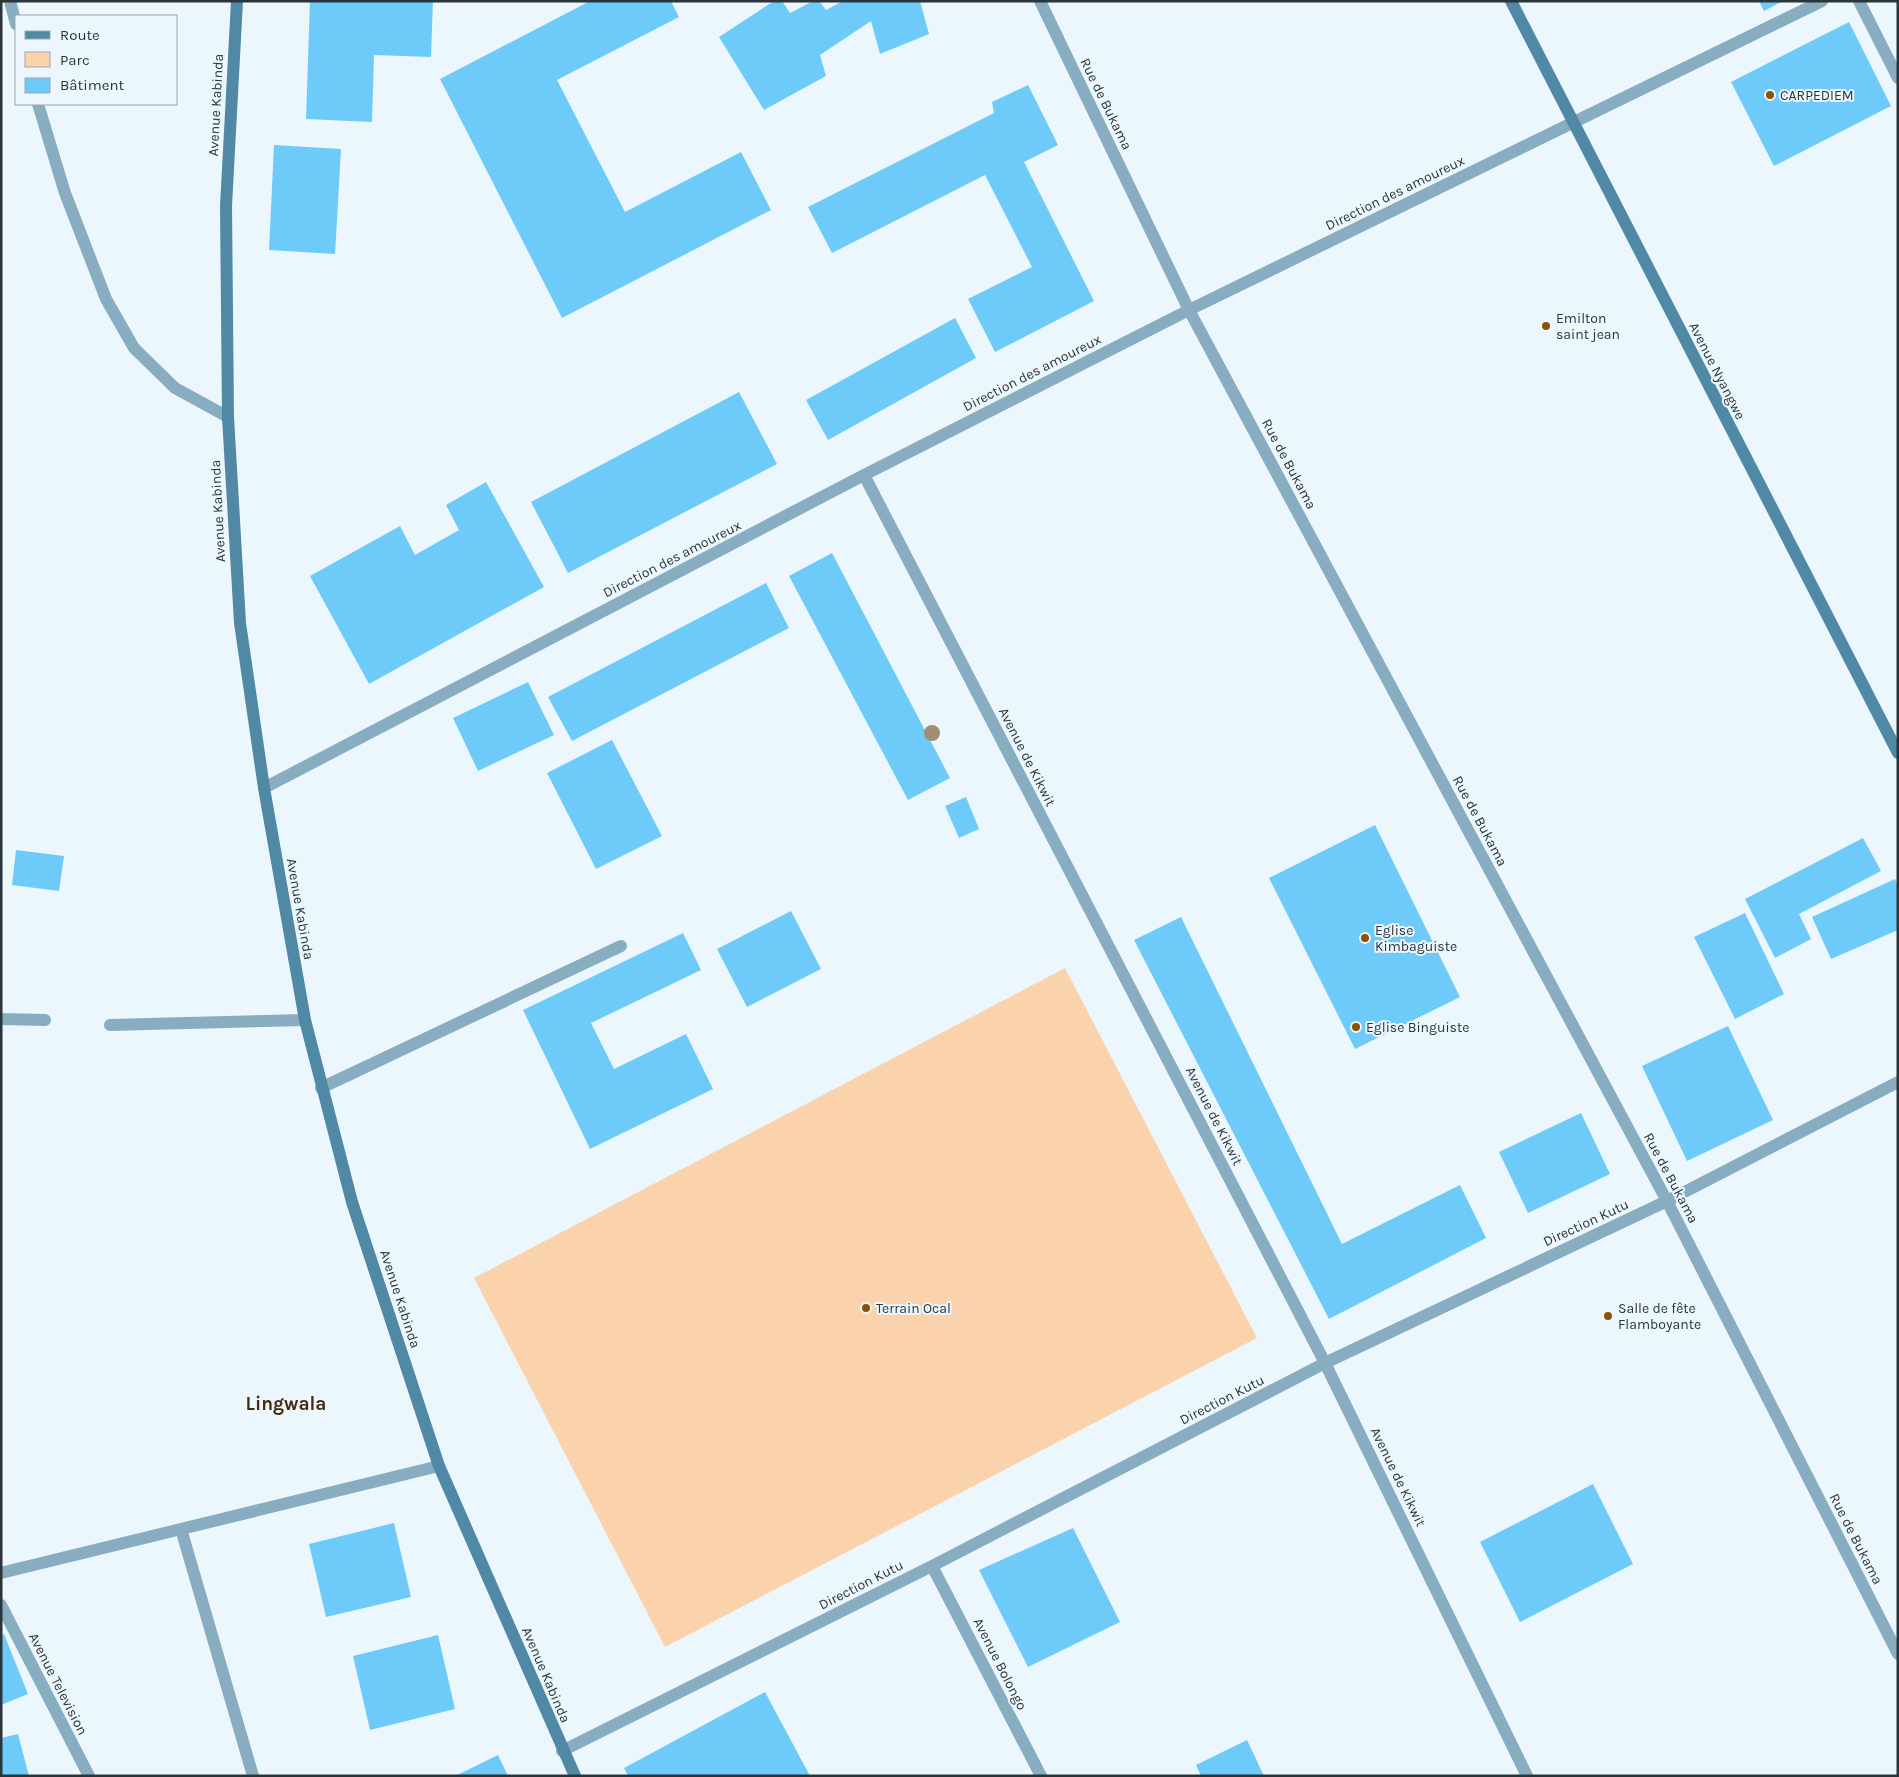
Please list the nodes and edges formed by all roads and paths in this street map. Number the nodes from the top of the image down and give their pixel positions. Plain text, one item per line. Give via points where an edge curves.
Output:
1 (10, 1) edge
2 (237, 1) edge
3 (1040, 1) edge
4 (1511, 1) edge
5 (1822, 1) edge
6 (1859, 1) edge
7 (15, 20) edge
8 (1898, 78) edge
9 (38, 105) edge
10 (1572, 123) junction
11 (1189, 310) junction
12 (228, 417) junction
13 (864, 475) junction
14 (1898, 753) edge
15 (264, 788) junction
16 (620, 946) dead end
17 (1, 1018) edge
18 (46, 1020) dead end
19 (305, 1020) junction
20 (110, 1025) dead end
21 (1898, 1082) edge
22 (320, 1088) junction
23 (1667, 1201) junction
24 (1325, 1364) junction
25 (439, 1466) junction
26 (181, 1529) junction
27 (932, 1566) junction
28 (1, 1572) edge
29 (1, 1606) edge
30 (1898, 1654) edge
31 (562, 1751) junction
32 (88, 1776) edge
33 (253, 1776) edge
34 (575, 1776) edge
35 (1040, 1776) edge
36 (1527, 1776) edge

1 - 7 street
2 - 12 street, Avenue Kabinda via 226,206
3 - 11 street, Rue de Bukama
4 - 10 street, Avenue Nyangwe
5 - 10 street, Direction des amoureux
6 - 8 street
9 - 12 street via 65,193 102,291 134,348 175,388
10 - 11 street, Direction des amoureux
10 - 14 street, Avenue Nyangwe
11 - 13 street, Direction des amoureux
11 - 23 street, Rue de Bukama
12 - 15 street, Avenue Kabinda via 240,623
13 - 15 street, Direction des amoureux
13 - 24 street, Avenue de Kikwit
15 - 19 street, Avenue Kabinda
16 - 22 street
17 - 18 street
19 - 20 street
19 - 22 street, Avenue Kabinda
21 - 23 street, Direction Kutu
22 - 25 street, Avenue Kabinda via 352,1202
23 - 24 street, Direction Kutu
23 - 30 street, Rue de Bukama
24 - 27 street, Direction Kutu
24 - 36 street, Avenue de Kikwit
25 - 26 street
25 - 31 street, Avenue Kabinda
26 - 28 street
26 - 33 street
27 - 31 street, Direction Kutu
27 - 35 street, Avenue Bolongo
29 - 32 street, Avenue Television
31 - 34 street, Avenue Kabinda

